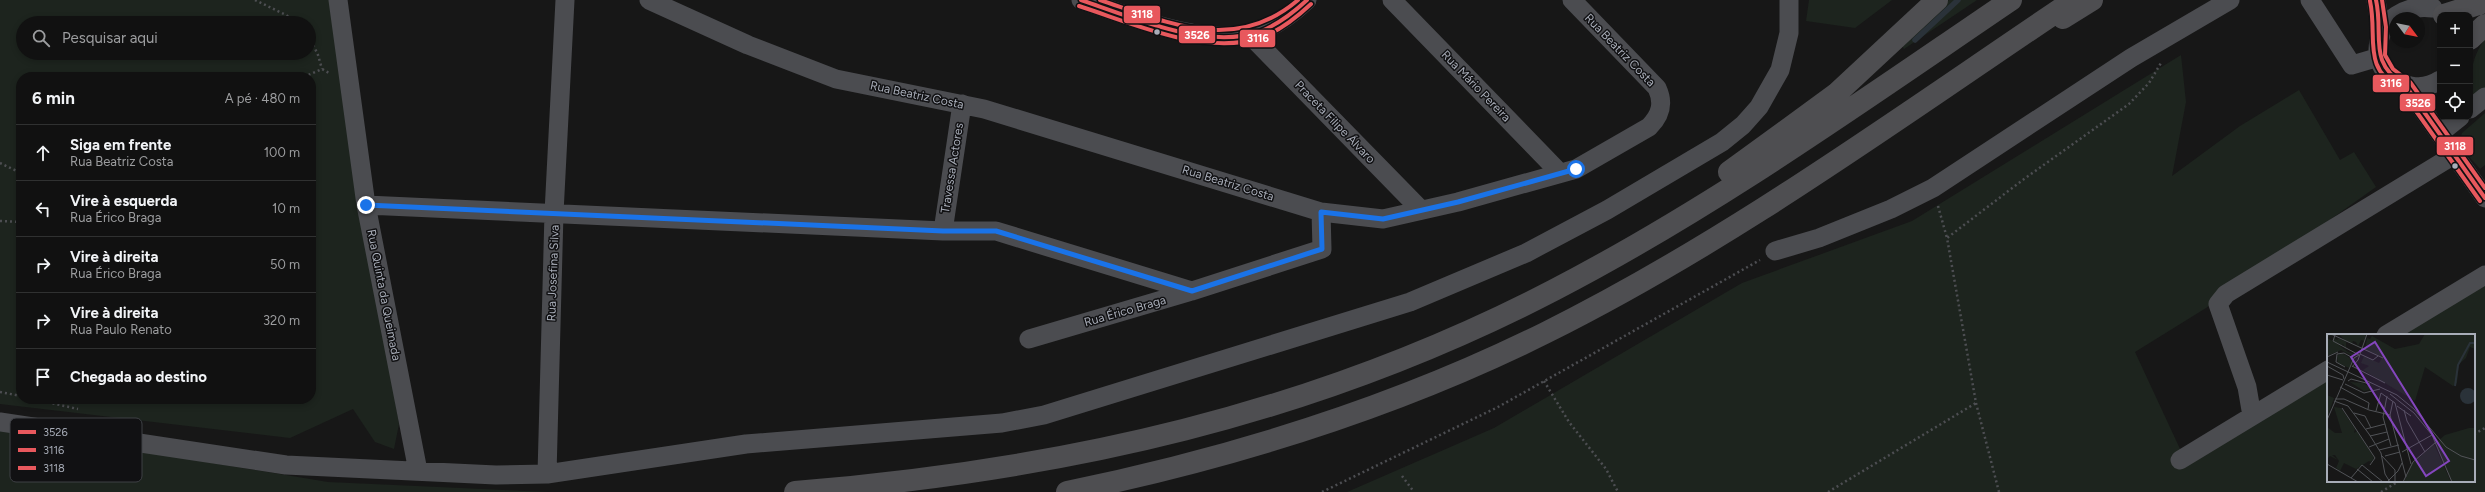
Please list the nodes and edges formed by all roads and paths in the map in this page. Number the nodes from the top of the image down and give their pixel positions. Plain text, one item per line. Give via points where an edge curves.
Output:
1 (255, 0) edge
2 (338, 0) edge
3 (565, 0) edge
4 (649, 0) edge
5 (1081, 0) edge
6 (1307, 0) edge
7 (1392, 0) edge
8 (1572, 0) edge
9 (1789, 0) edge
10 (1937, 0) edge
11 (2012, 0) edge
12 (2074, 0) edge
13 (2092, 0) edge
14 (2230, 0) edge
15 (2310, 0) edge
16 (2376, 0) edge
17 (2485, 2) edge
18 (2436, 10) edge
19 (287, 16) edge
20 (2485, 25) edge
21 (2380, 32) junction
22 (1250, 34) junction
23 (2473, 35) edge
24 (316, 51) edge
25 (2379, 57) junction
26 (2162, 60) dead end
27 (322, 69) junction
28 (315, 72) edge
29 (347, 80) junction
30 (2437, 81) edge
31 (2405, 85) junction
32 (2485, 97) edge
33 (962, 104) junction
34 (2473, 107) edge
35 (2452, 120) edge
36 (2440, 125) edge
37 (1882, 130) junction
38 (2454, 155) junction
39 (0, 163) edge
40 (16, 171) edge
41 (1560, 173) junction
42 (1933, 188) junction
43 (2485, 198) edge
44 (366, 205) junction
45 (1421, 210) junction
46 (1321, 212) junction
47 (554, 213) junction
48 (0, 221) edge
49 (16, 222) edge
50 (943, 231) junction
51 (1948, 238) junction
52 (1775, 251) joint
53 (2485, 275) edge
54 (1192, 291) junction
55 (2388, 334) edge
56 (1030, 339) dead end
57 (2327, 371) edge
58 (1544, 382) junction
59 (0, 392) edge
60 (16, 395) edge
61 (1976, 402) junction
62 (56, 404) edge
63 (78, 409) dead end
64 (2252, 416) junction
65 (0, 422) edge
66 (10, 424) edge
67 (2485, 428) edge
68 (2475, 433) edge
69 (1164, 436) junction
70 (142, 443) edge
71 (2180, 460) dead end
72 (418, 471) junction
73 (547, 474) junction
74 (1402, 476) dead end
75 (2397, 482) edge
76 (795, 492) edge
77 (1067, 492) edge
78 (1322, 492) edge
79 (1414, 492) edge
80 (1618, 492) edge
81 (1828, 492) edge
82 (1999, 492) edge
83 (2381, 492) edge

1 - 19 path
2 - 29 street, Rua Quinta da Queimada
3 - 47 street, Rua Josefina Silva
4 - 33 street, Rua Beatriz Costa via 748,45 836,79
5 - 22 street via 1199,35
6 - 22 street via 1277,22
7 - 41 street, Rua Mário Pereira
8 - 41 street, Rua Beatriz Costa via 1657,88 1661,108 1657,119 1649,127 1576,169
9 - 73 street via 1789,33 1780,70 1759,107 1743,125 1722,142 1564,234 1469,279 1410,302 1044,415 1002,423 746,444
10 - 69 highway via 1836,94 1770,144 1672,208 1595,253 1448,325 1348,367
11 - 69 highway via 1761,169 1681,219 1552,291 1472,330 1354,378 1212,424
12 - 37 highway
13 - 37 highway
14 - 42 street via 2131,58
15 - 25 street via 2352,65
16 - 21 street
17 - 18 highway
18 - 21 street via 2420,6 2402,10 2387,21
20 - 23 highway
21 - 25 street
22 - 45 street, Praceta Filipe Álvaro
24 - 27 path
25 - 31 street via 2384,69
26 - 51 path via 2149,83 2129,104 2024,179
27 - 28 path
27 - 29 path
29 - 44 street, Rua Quinta da Queimada
30 - 31 street via 2426,86
31 - 36 street
32 - 34 street
33 - 46 street, Rua Beatriz Costa
33 - 50 street, Travessa Actores
35 - 36 street
36 - 38 street
37 - 77 highway via 1727,231 1663,269 1545,333 1478,365 1410,393 1282,439 1137,478
38 - 43 street
38 - 64 street via 2226,294 2218,304 2247,387
39 - 40 path
41 - 45 street, Rua Beatriz Costa
42 - 51 path
42 - 52 street via 1891,209 1826,235
44 - 47 street
44 - 72 street, Rua Quinta da Queimada
45 - 46 street, Rua Beatriz Costa via 1383,219
46 - 54 street, Rua Érico Braga via 1322,249
47 - 50 street
47 - 73 street, Rua Josefina Silva
48 - 49 path
50 - 54 street via 996,231
51 - 61 path
52 - 58 path
53 - 55 street
54 - 56 street, Rua Érico Braga
57 - 64 street
58 - 78 path
58 - 80 path via 1569,422 1606,470
59 - 60 path
61 - 81 path
61 - 82 path
62 - 63 path
64 - 71 street
65 - 66 street
67 - 68 path
69 - 76 highway via 1105,450 974,473
70 - 72 street via 286,465
72 - 73 street via 496,475
74 - 79 path
75 - 83 path

